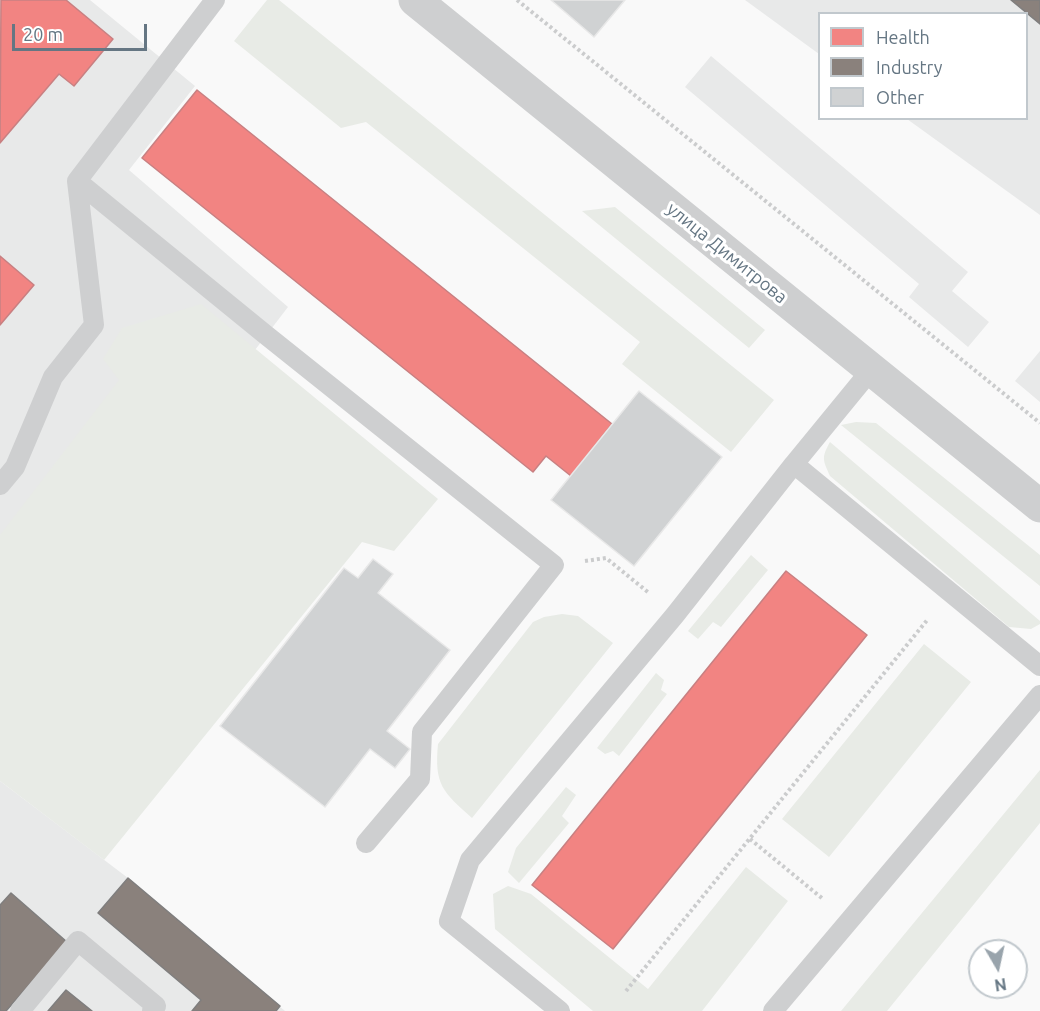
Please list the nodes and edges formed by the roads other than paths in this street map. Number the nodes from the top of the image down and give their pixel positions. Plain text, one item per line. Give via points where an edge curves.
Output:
1 (215, 0) edge
2 (415, 0) edge
3 (77, 181) junction
4 (871, 370) junction
5 (794, 464) junction
6 (0, 485) edge
7 (1040, 506) edge
8 (1040, 666) edge
9 (1040, 696) edge
10 (366, 843) dead end
11 (20, 1011) edge
12 (152, 1011) edge
13 (560, 1011) edge
14 (773, 1011) edge

1 - 3 lane
2 - 4 street, улица Димитрова
3 - 6 lane via 94,325 53,377 15,467
3 - 10 lane via 554,565 422,732 420,779
4 - 5 lane
4 - 7 street, улица Димитрова
5 - 8 lane
5 - 13 lane via 675,615 470,860 449,921
9 - 14 lane
11 - 12 lane via 78,941 156,1006

